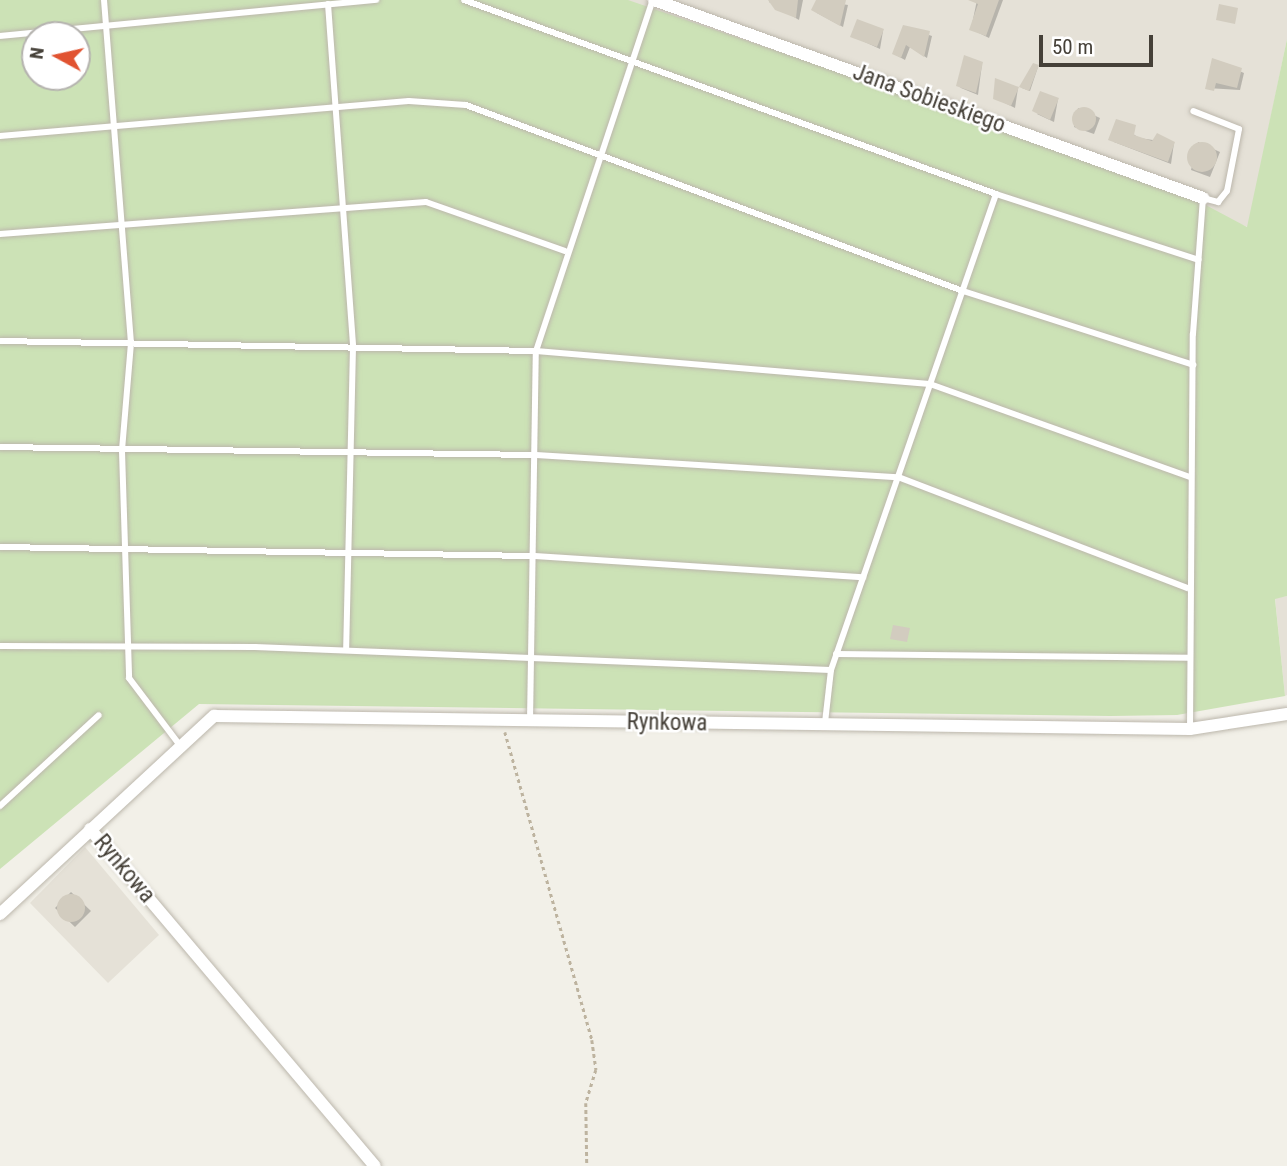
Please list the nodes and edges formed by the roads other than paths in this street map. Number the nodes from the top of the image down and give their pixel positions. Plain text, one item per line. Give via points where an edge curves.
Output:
1 (104, 0) edge
2 (376, 0) edge
3 (464, 0) edge
4 (654, 0) edge
5 (328, 4) junction
6 (107, 27) junction
7 (0, 36) edge
8 (632, 60) junction
9 (336, 106) junction
10 (1193, 111) dead end
11 (116, 125) junction
12 (0, 136) edge
13 (598, 158) junction
14 (996, 194) junction
15 (1203, 198) junction
16 (347, 209) junction
17 (123, 226) junction
18 (0, 234) edge
19 (565, 251) junction
20 (1199, 260) junction
21 (962, 291) junction
22 (0, 341) edge
23 (131, 343) junction
24 (353, 347) junction
25 (537, 351) junction
26 (1193, 365) junction
27 (930, 384) junction
28 (0, 447) edge
29 (122, 451) junction
30 (350, 455) junction
31 (535, 455) junction
32 (898, 477) junction
33 (1190, 477) junction
34 (0, 547) edge
35 (125, 548) junction
36 (345, 555) junction
37 (534, 556) junction
38 (863, 577) junction
39 (1187, 588) junction
40 (0, 646) edge
41 (128, 647) junction
42 (346, 650) junction
43 (836, 654) junction
44 (533, 656) junction
45 (1189, 658) junction
46 (831, 670) junction
47 (99, 715) dead end
48 (1287, 715) edge
49 (530, 721) junction
50 (825, 725) junction
51 (1190, 729) junction
52 (178, 744) junction
53 (0, 806) edge
54 (90, 829) junction
55 (0, 914) edge
56 (375, 1166) edge

1 - 6 lane
2 - 5 lane
3 - 8 lane
4 - 8 lane
4 - 15 street, Jana Sobieskiego
5 - 6 lane
5 - 9 lane
6 - 7 lane
6 - 11 lane
8 - 13 lane
8 - 14 lane
9 - 11 lane
9 - 13 lane via 466,105
9 - 16 lane
10 - 15 lane via 1239,129 1227,191 1218,202
11 - 12 lane
11 - 17 lane
13 - 19 lane
13 - 21 lane
14 - 20 lane
14 - 21 lane
15 - 20 lane
16 - 17 lane
16 - 19 lane via 426,202
16 - 24 lane
17 - 18 lane
17 - 23 lane
19 - 25 lane
20 - 26 lane
21 - 26 lane
21 - 27 lane
22 - 23 lane
23 - 24 lane
23 - 29 lane
24 - 25 lane
24 - 30 lane
25 - 27 lane
25 - 31 lane
26 - 33 lane
27 - 32 lane
27 - 33 lane
28 - 29 lane
29 - 30 lane
29 - 35 lane
30 - 31 lane
30 - 36 lane
31 - 32 lane
31 - 37 lane
32 - 38 lane
32 - 39 lane
33 - 39 lane
34 - 35 lane
35 - 36 lane
35 - 41 lane
36 - 37 lane
36 - 42 lane
37 - 38 lane
37 - 44 lane
38 - 43 lane
39 - 45 lane
40 - 41 lane
41 - 42 lane
41 - 52 lane via 129,678
42 - 44 lane
43 - 45 lane
43 - 46 lane
44 - 46 lane
44 - 49 lane
45 - 51 lane
46 - 50 lane
47 - 53 lane
48 - 51 street, Rynkowa
49 - 50 street, Rynkowa
49 - 52 street, Rynkowa via 214,716
50 - 51 street, Rynkowa
52 - 54 street, Rynkowa
54 - 55 street, Rynkowa
54 - 56 street, Rynkowa

